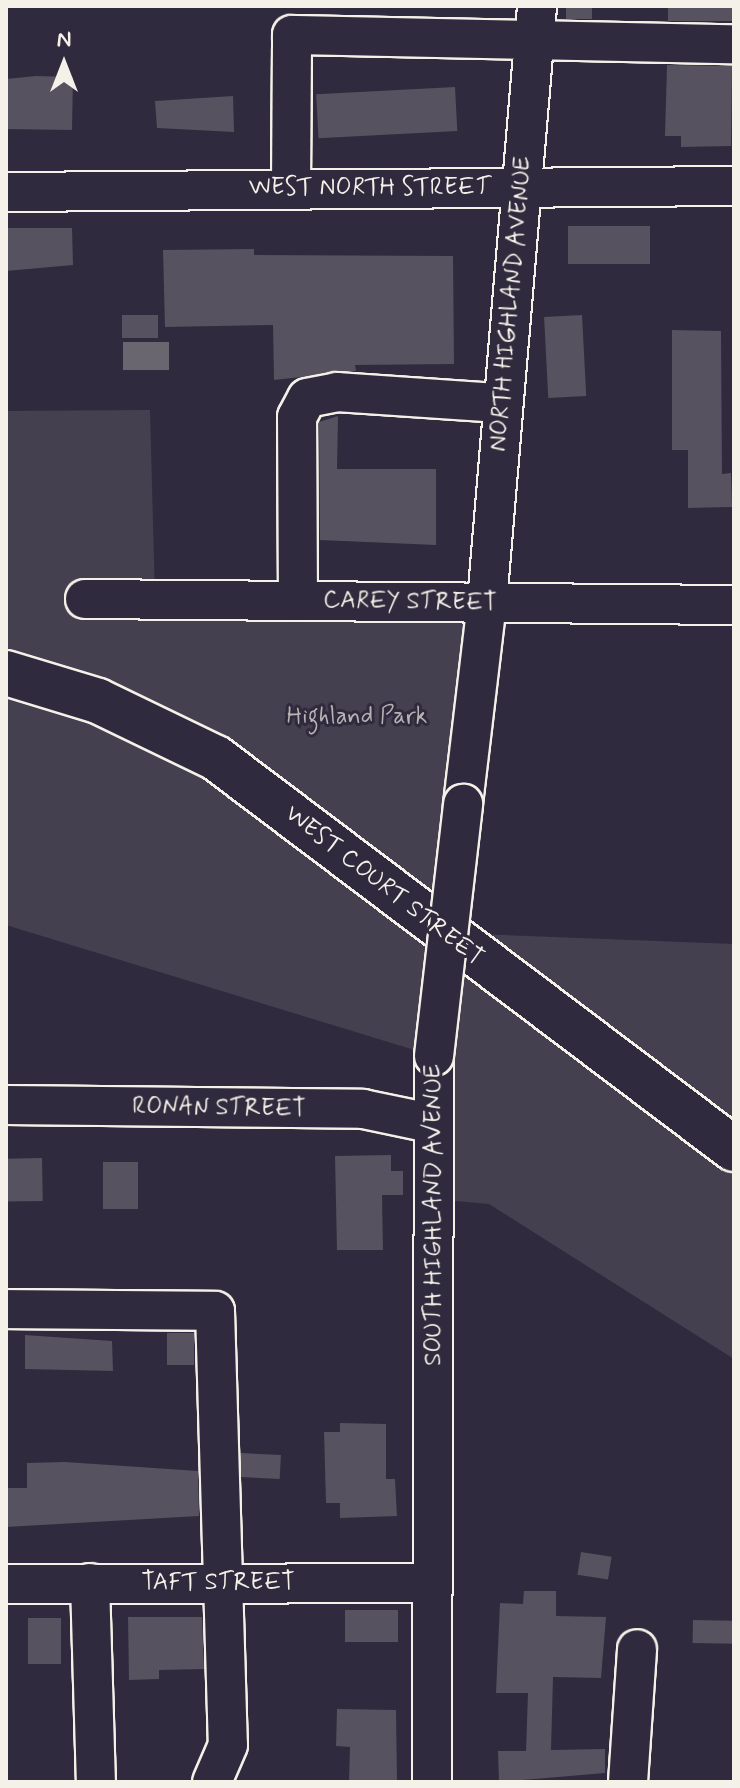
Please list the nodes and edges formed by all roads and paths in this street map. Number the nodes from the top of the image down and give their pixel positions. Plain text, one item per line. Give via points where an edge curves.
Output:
1 (535, 24) edge
2 (734, 44) edge
3 (734, 186) edge
4 (524, 187) junction
5 (291, 188) junction
6 (6, 192) edge
7 (500, 403) junction
8 (85, 599) dead end
9 (298, 601) junction
10 (487, 602) junction
11 (734, 605) edge
12 (6, 673) edge
13 (6, 1105) edge
14 (430, 1123) junction
15 (734, 1149) edge
16 (6, 1309) edge
17 (90, 1583) junction
18 (221, 1583) junction
19 (430, 1583) junction
20 (6, 1584) edge
21 (637, 1649) dead end
22 (96, 1782) edge
23 (212, 1782) edge
24 (432, 1782) edge
25 (628, 1782) edge

1 - 2 street
1 - 4 street, NORTH HIGHLAND AVENUE
1 - 5 street via 292,35
3 - 4 street, WEST NORTH STREET
4 - 5 street, WEST NORTH STREET
4 - 7 street, NORTH HIGHLAND AVENUE
5 - 6 street, WEST NORTH STREET
7 - 9 street via 337,392 307,398 297,417
7 - 10 street, NORTH HIGHLAND AVENUE
8 - 9 street, CAREY STREET
9 - 10 street, CAREY STREET
10 - 11 street, CAREY STREET
10 - 14 street, SOUTH HIGHLAND AVENUE, bridge
12 - 15 main road, WEST COURT STREET via 98,701 216,758
13 - 14 street, RONAN STREET via 363,1109
14 - 19 street, SOUTH HIGHLAND AVENUE via 436,1261
16 - 18 street via 215,1311
17 - 18 street, TAFT STREET
17 - 20 street, TAFT STREET
17 - 22 street
18 - 19 street, TAFT STREET
18 - 23 street via 228,1745
19 - 24 street, SOUTH HIGHLAND AVENUE
21 - 25 street

